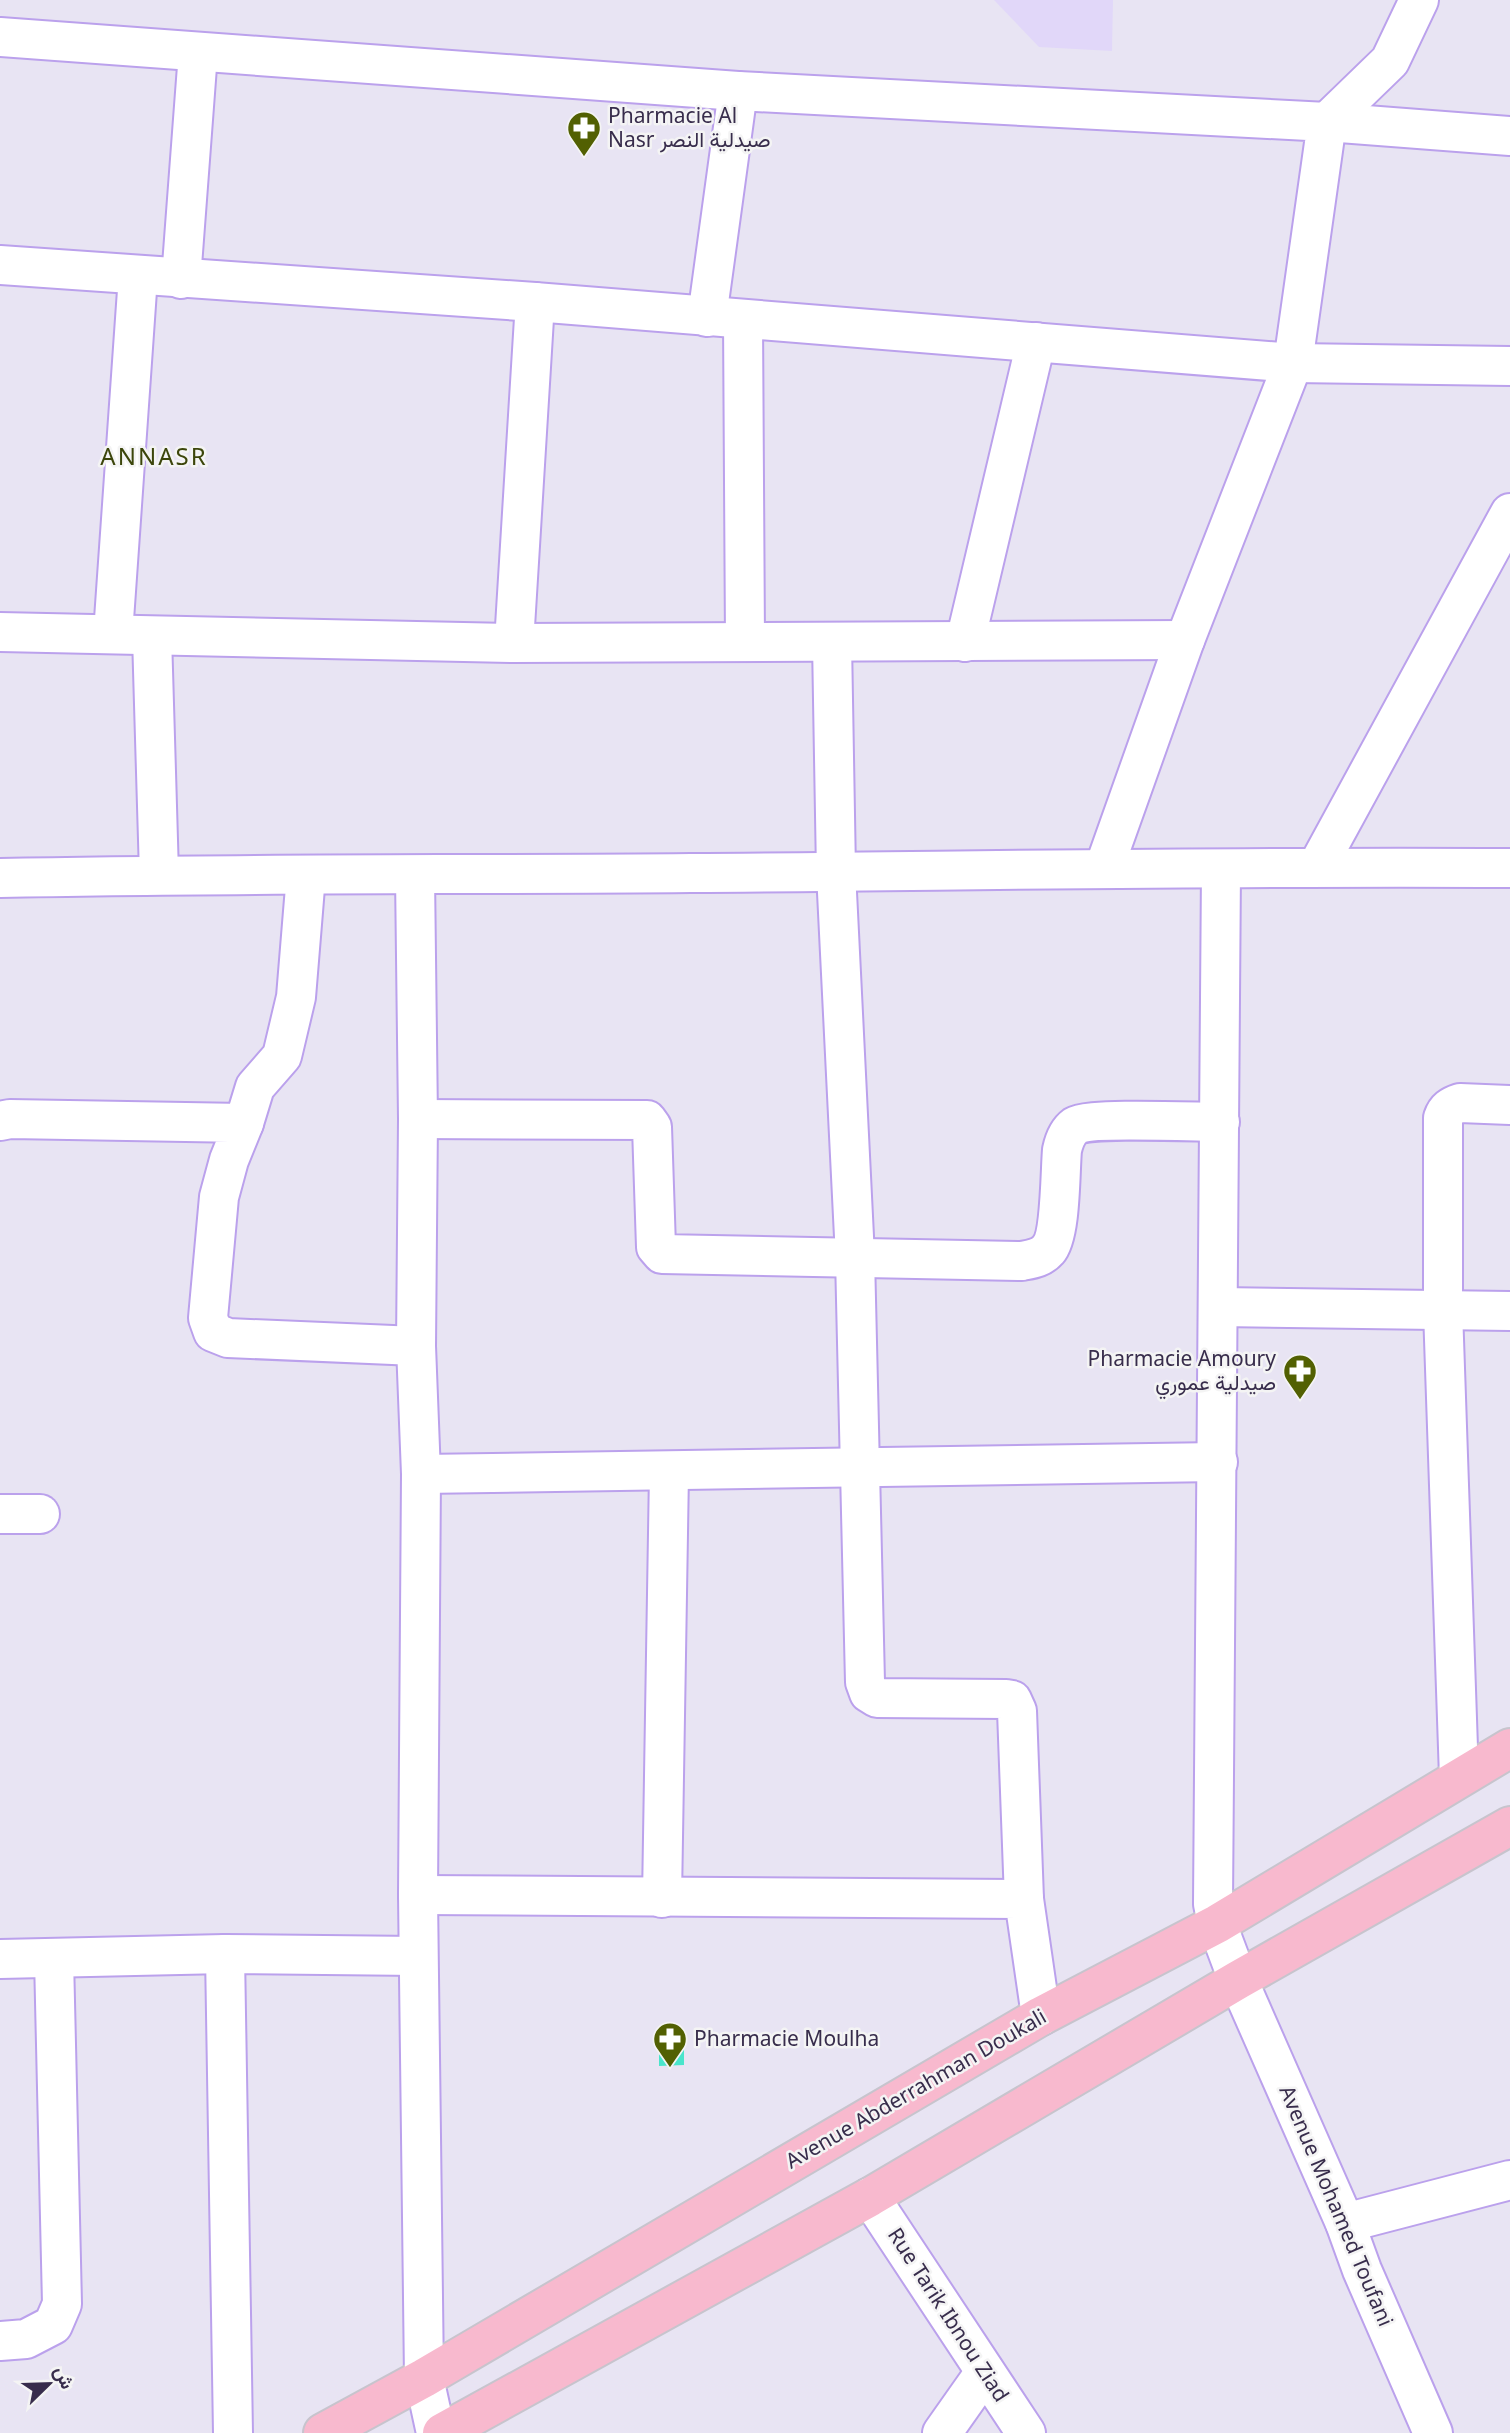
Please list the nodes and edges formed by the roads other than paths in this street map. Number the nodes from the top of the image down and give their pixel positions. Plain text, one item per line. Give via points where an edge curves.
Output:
1 (1419, 0) edge
2 (0, 37) edge
3 (198, 52) junction
4 (738, 91) junction
5 (1326, 122) junction
6 (1510, 136) edge
7 (0, 265) edge
8 (138, 276) junction
9 (181, 279) junction
10 (535, 302) junction
11 (725, 318) junction
12 (1036, 342) junction
13 (1293, 363) junction
14 (1510, 366) edge
15 (1510, 513) edge
16 (0, 632) edge
17 (113, 634) junction
18 (152, 636) junction
19 (1185, 640) junction
20 (745, 642) junction
21 (832, 642) junction
22 (965, 642) junction
23 (514, 643) junction
24 (1317, 867) junction
25 (1104, 868) junction
26 (1510, 868) edge
27 (1221, 869) junction
28 (836, 872) junction
29 (159, 874) junction
30 (306, 875) junction
31 (415, 875) junction
32 (0, 878) edge
33 (1510, 1105) edge
34 (418, 1119) junction
35 (0, 1121) edge
36 (1220, 1122) junction
37 (244, 1123) junction
38 (855, 1258) junction
39 (1219, 1307) junction
40 (1443, 1310) junction
41 (1510, 1311) edge
42 (416, 1346) junction
43 (1218, 1462) junction
44 (862, 1468) junction
45 (669, 1472) junction
46 (421, 1474) junction
47 (0, 1514) edge
48 (40, 1514) dead end
49 (1510, 1748) edge
50 (1459, 1777) junction
51 (1510, 1826) edge
52 (418, 1895) junction
53 (662, 1898) junction
54 (1024, 1899) junction
55 (1217, 1924) junction
56 (225, 1954) junction
57 (418, 1956) junction
58 (54, 1958) junction
59 (0, 1959) edge
60 (1238, 1980) junction
61 (1041, 2015) junction
62 (1510, 2180) edge
63 (870, 2197) junction
64 (1345, 2223) junction
65 (0, 2341) edge
66 (985, 2372) junction
67 (424, 2378) junction
68 (233, 2433) edge
69 (323, 2433) edge
70 (436, 2433) edge
71 (442, 2433) edge
72 (942, 2433) edge
73 (1026, 2433) edge
74 (1433, 2433) edge

1 - 5 street via 1390,61
2 - 3 street
3 - 4 street
3 - 9 street
4 - 5 street
4 - 11 street
5 - 6 street
5 - 13 street
7 - 8 street
8 - 9 street
8 - 17 street
9 - 10 street
10 - 11 street
10 - 23 street
11 - 12 street
11 - 20 street
12 - 13 street
12 - 22 street
13 - 14 street
13 - 19 street
15 - 24 street
16 - 17 street
17 - 18 street
18 - 23 street
18 - 29 street
19 - 22 street
19 - 25 street
20 - 21 street
20 - 23 street
21 - 22 street
21 - 28 street
24 - 26 street
24 - 27 street
25 - 27 street
25 - 28 street
27 - 36 street, Avenue Mohamed Toufani
28 - 31 street
28 - 38 street
29 - 30 street
29 - 32 street
30 - 31 street
30 - 37 street via 296,997 282,1056 255,1087
31 - 34 street
33 - 40 street via 1460,1103 1443,1118
34 - 38 street via 647,1120 652,1127 658,1251 662,1254
34 - 42 street
35 - 37 street
36 - 38 street via 1077,1125 1062,1150 1055,1239 1035,1258
36 - 39 street, Avenue Mohamed Toufani
37 - 42 street via 219,1197 208,1318 214,1332 228,1338
38 - 44 street
39 - 40 street
39 - 43 street, Avenue Mohamed Toufani
40 - 41 street
40 - 50 street
42 - 46 street
43 - 44 street
43 - 55 street, Avenue Mohamed Toufani via 1213,1882
44 - 45 street
44 - 54 street via 866,1689 877,1698 1012,1700 1017,1711
45 - 46 street
45 - 53 street
46 - 52 street
47 - 48 street
49 - 50 main road, Avenue Abderrahman Doukali
50 - 55 main road, Avenue Abderrahman Doukali
51 - 60 main road
52 - 53 street
52 - 57 street
53 - 54 street
54 - 61 street
55 - 60 street, Avenue Mohamed Toufani
55 - 61 main road, Avenue Abderrahman Doukali
56 - 57 street
56 - 58 street
56 - 68 street
57 - 67 street
58 - 59 street
58 - 65 street via 62,2304 53,2325 26,2339
60 - 63 main road
60 - 64 street, Avenue Mohamed Toufani
61 - 67 main road, Avenue Abderrahman Doukali
62 - 64 street
63 - 66 street, Rue Tarik Ibnou Ziad
63 - 71 main road
64 - 74 street, Avenue Mohamed Toufani
66 - 72 street
66 - 73 street, Rue Tarik Ibnou Ziad
67 - 69 main road, Avenue Abderrahman Doukali
67 - 70 street

